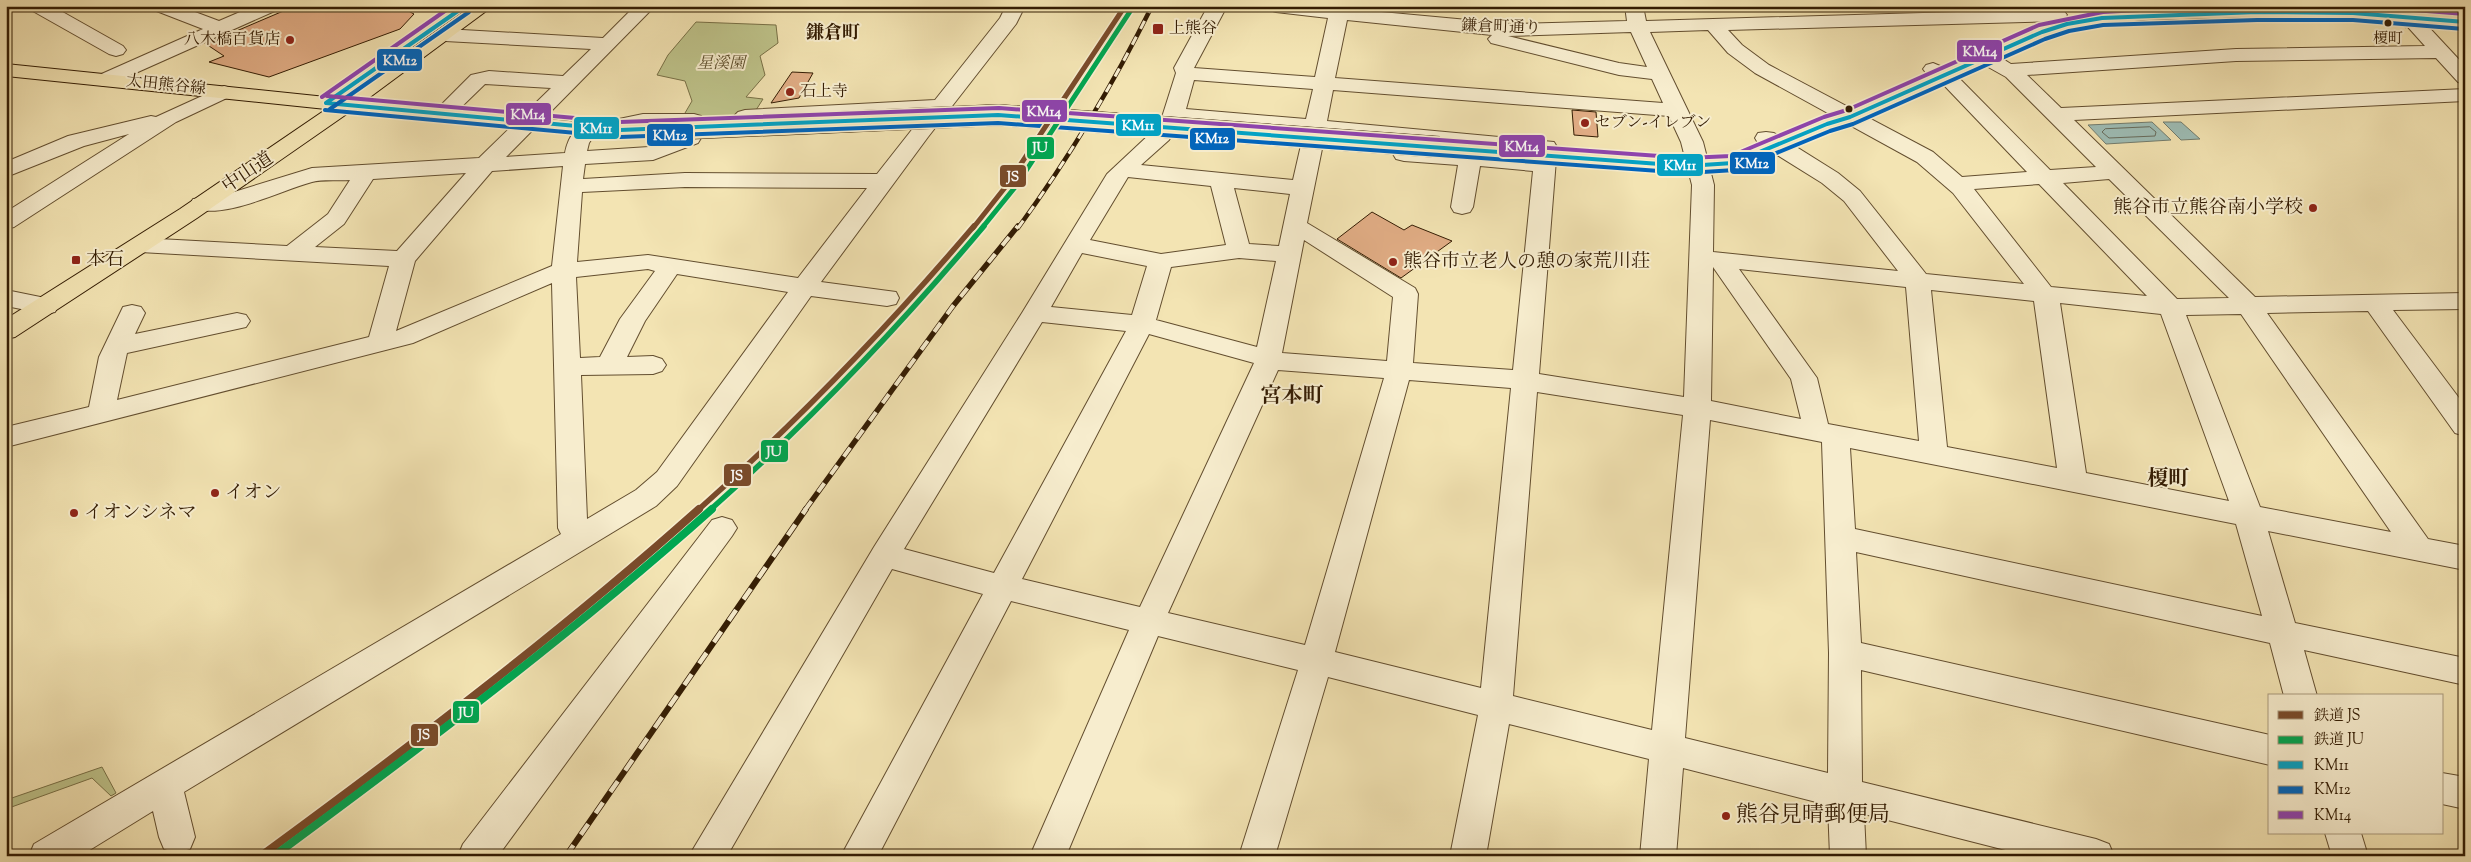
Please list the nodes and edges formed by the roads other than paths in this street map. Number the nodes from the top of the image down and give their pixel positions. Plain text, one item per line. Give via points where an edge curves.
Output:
1 (38, 6) edge
2 (161, 6) edge
3 (270, 6) edge
4 (465, 6) edge
5 (484, 6) edge
6 (646, 6) edge
7 (1016, 6) edge
8 (1218, 6) edge
9 (1276, 6) edge
10 (1455, 6) edge
11 (1634, 6) edge
12 (2195, 6) edge
13 (2374, 6) edge
14 (1339, 10) edge
15 (1807, 14) edge
16 (2465, 14) edge
17 (1971, 16) junction
18 (2046, 16) edge
19 (1990, 18) junction
20 (2465, 22) edge
21 (1714, 25) junction
22 (1452, 26) junction
23 (2417, 26) tunnel mouth
24 (1638, 27) junction
25 (222, 28) junction
26 (1486, 29) junction
27 (2008, 34) junction
28 (445, 35) junction
29 (608, 44) junction
30 (116, 50) dead end
31 (2441, 52) junction
32 (1979, 54) junction
33 (6, 70) edge
34 (2009, 70) junction
35 (1939, 72) junction
36 (1186, 73) junction
37 (1659, 73) junction
38 (2465, 78) edge
39 (104, 80) junction
40 (568, 83) junction
41 (1323, 84) junction
42 (224, 92) junction
43 (2465, 95) edge
44 (326, 103) junction
45 (349, 104) junction
46 (940, 106) junction
47 (1677, 110) junction
48 (1844, 113) junction
49 (444, 114) junction
50 (2056, 115) junction
51 (169, 118) junction
52 (529, 122) junction
53 (1168, 124) junction
54 (926, 126) junction
55 (595, 129) junction
56 (1312, 136) junction
57 (690, 138) junction
58 (1772, 141) junction
59 (1470, 159) junction
60 (575, 160) junction
61 (1545, 160) junction
62 (485, 165) junction
63 (1700, 165) junction
64 (6, 170) edge
65 (1122, 170) junction
66 (2114, 172) junction
67 (366, 173) junction
68 (2046, 176) junction
69 (886, 181) junction
70 (1221, 181) junction
71 (1957, 184) junction
72 (571, 186) junction
73 (1302, 188) junction
74 (201, 204) junction
75 (1462, 207) dead end
76 (6, 222) edge
77 (1295, 226) junction
78 (140, 245) junction
79 (1076, 245) junction
80 (1239, 251) junction
81 (292, 253) junction
82 (1290, 254) junction
83 (403, 259) junction
84 (1712, 259) junction
85 (1161, 261) junction
86 (671, 266) junction
87 (564, 271) junction
88 (1918, 280) junction
89 (802, 288) junction
90 (2044, 294) junction
91 (887, 298) dead end
92 (2465, 301) edge
93 (2374, 302) junction
94 (27, 303) edge
95 (2248, 304) junction
96 (2171, 306) junction
97 (132, 313) dead end
98 (1035, 313) junction
99 (6, 317) edge
100 (237, 321) dead end
101 (1142, 324) junction
102 (6, 331) edge
103 (380, 343) junction
104 (116, 347) junction
105 (1268, 360) junction
106 (653, 365) dead end
107 (609, 366) junction
108 (567, 367) junction
109 (1399, 370) junction
110 (1524, 381) junction
111 (1697, 408) junction
112 (101, 413) junction
113 (2465, 426) edge
114 (1825, 432) junction
115 (6, 437) edge
116 (1934, 454) junction
117 (2073, 481) junction
118 (2249, 516) junction
119 (722, 528) dead end
120 (1842, 538) junction
121 (579, 540) junction
122 (2418, 548) junction
123 (885, 555) junction
124 (2465, 558) edge
125 (1002, 587) junction
126 (1148, 620) junction
127 (2282, 634) junction
128 (1845, 654) junction
129 (1316, 661) junction
130 (2465, 672) edge
131 (2300, 694) edge
132 (1496, 706) junction
133 (1668, 748) junction
134 (2268, 750) edge
135 (164, 786) junction
136 (2444, 789) edge
137 (1845, 794) junction
138 (2465, 794) edge
139 (2343, 834) edge
140 (177, 837) dead end
141 (713, 852) edge
142 (47, 856) edge
143 (476, 856) edge
144 (859, 856) edge
145 (1048, 856) edge
146 (1256, 856) edge
147 (1468, 856) edge
148 (1658, 856) edge
149 (1848, 856) edge
150 (2096, 856) edge
151 (2350, 856) edge

1 - 30 street
2 - 25 street
3 - 25 street
4 - 44 main road, 中山道
5 - 28 main road, 中山道
6 - 29 street
7 - 46 street
8 - 36 street via 1184,68
9 - 14 street, 鎌倉町通り
10 - 22 street
11 - 24 street
12 - 18 main road
13 - 16 main road
14 - 22 street, 鎌倉町通り
14 - 41 street
15 - 17 street, 鎌倉町通り
15 - 21 street, 鎌倉町通り
17 - 18 street
17 - 19 street
18 - 19 street
18 - 20 main road via 2067,24 2110,18 2257,12 2353,13
18 - 27 main road
18 - 32 main road
19 - 27 street
21 - 24 street, 鎌倉町通り
21 - 48 street via 1742,55
22 - 26 street, 鎌倉町通り
23 - 31 street
24 - 26 street, 鎌倉町通り
24 - 37 street
25 - 39 street
26 - 37 street via 1487,35 1512,43 1639,73
27 - 32 main road
28 - 29 street
28 - 45 main road, 中山道
29 - 40 street
31 - 34 street via 2236,55
31 - 38 street
32 - 34 street
32 - 35 main road, 太田熊谷線
33 - 39 main road, 太田熊谷線
34 - 50 street
35 - 48 main road, 太田熊谷線
35 - 68 street
36 - 41 street
36 - 53 street
37 - 47 street
39 - 42 main road, 太田熊谷線
40 - 49 street via 478,79
40 - 52 street
41 - 47 street
41 - 56 street
42 - 44 main road, 太田熊谷線
42 - 51 street
43 - 50 street
44 - 45 main road, 太田熊谷線
44 - 94 main road, 中山道
45 - 49 main road, 太田熊谷線
45 - 74 main road, 中山道
46 - 54 street
46 - 55 street via 643,120
47 - 63 street
48 - 58 main road, 太田熊谷線 via 1828,124
48 - 71 street via 1920,155
49 - 52 main road, 太田熊谷線
50 - 66 street
51 - 64 street via 76,141
51 - 76 street
52 - 55 main road, 太田熊谷線
52 - 62 street
53 - 56 street
53 - 65 street
54 - 57 street
54 - 69 street
55 - 57 street via 629,140
55 - 60 street via 578,142
55 - 61 main road, 太田熊谷線, bridge via 658,130 937,116 998,116 1438,147
56 - 59 street
56 - 61 street via 1538,145 1546,147
56 - 73 street
57 - 60 street via 653,153
58 - 63 main road, 太田熊谷線 via 1733,163
58 - 88 street via 1852,196
59 - 61 street
59 - 75 street
60 - 62 street
60 - 72 street
61 - 63 main road, 太田熊谷線
61 - 110 street
62 - 67 street
62 - 83 street
63 - 84 street
65 - 70 street
65 - 79 street
66 - 68 street
66 - 95 street
67 - 74 street via 312,175 224,203
67 - 81 street via 336,219
68 - 71 street
68 - 96 street
69 - 72 street via 684,180
69 - 89 street
70 - 73 street
70 - 80 street
71 - 90 street
72 - 87 street
73 - 77 street
74 - 78 main road, 中山道
77 - 82 street
77 - 109 street via 1406,294
78 - 81 street
78 - 94 main road, 中山道
79 - 85 street
79 - 98 street
80 - 82 street
80 - 85 street
81 - 83 street
82 - 105 street
83 - 103 street
84 - 88 street
84 - 111 street
84 - 114 street via 1804,378 1815,420
85 - 101 street
86 - 87 street via 648,262
86 - 89 street
86 - 107 street via 633,319
87 - 103 street via 404,338
87 - 108 street
88 - 90 street
88 - 116 street
89 - 91 street
89 - 121 street via 667,479 646,498
90 - 96 street
90 - 117 street
92 - 93 street
93 - 95 street
93 - 113 street
94 - 99 main road, 中山道
94 - 102 main road, 中山道
95 - 96 street
95 - 122 street
96 - 118 street
97 - 104 street
98 - 101 street
98 - 123 street
100 - 104 street via 193,339
101 - 105 street
101 - 125 street
103 - 112 street
104 - 112 street
105 - 109 street
105 - 126 street
106 - 107 street
107 - 108 street
108 - 121 street via 573,528
109 - 110 street
109 - 129 street
110 - 111 street
110 - 132 street
111 - 114 street
111 - 133 street
112 - 115 street
114 - 116 street
114 - 120 street
116 - 117 street
117 - 118 street
118 - 122 street
118 - 127 street
119 - 143 street
120 - 127 street
120 - 128 street
121 - 135 street
122 - 124 street
123 - 125 street
123 - 141 street
125 - 126 street
125 - 144 street
126 - 129 street
126 - 145 street
127 - 130 street
127 - 131 street
128 - 134 street
128 - 137 street
129 - 132 street
129 - 146 street
132 - 133 street
132 - 147 street
133 - 137 street
133 - 148 street
135 - 140 street
135 - 142 street
136 - 138 street
137 - 149 street
137 - 150 street
139 - 151 street

